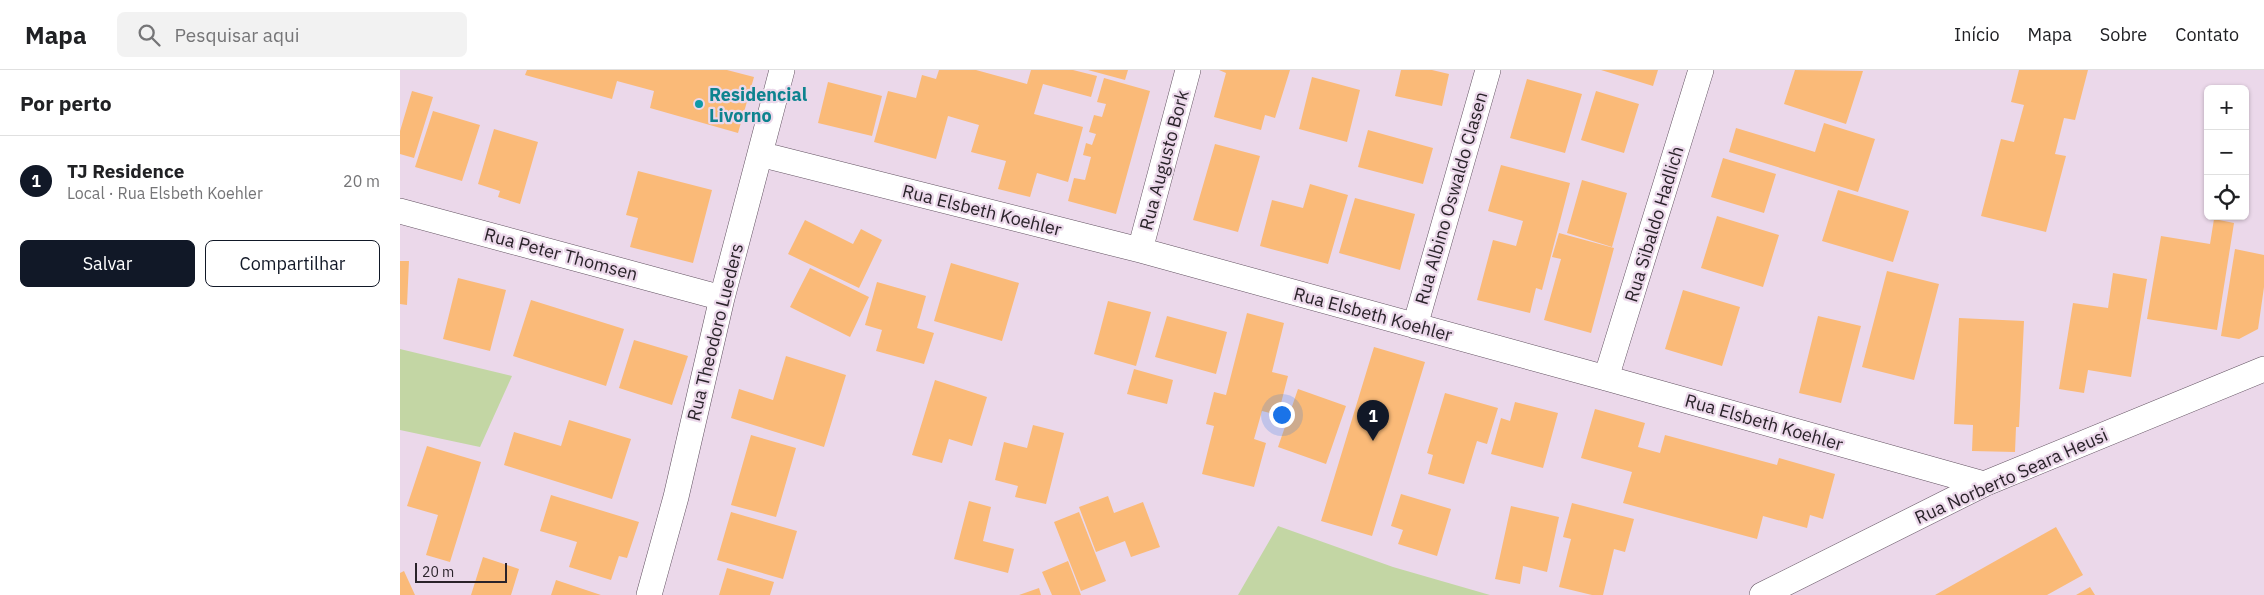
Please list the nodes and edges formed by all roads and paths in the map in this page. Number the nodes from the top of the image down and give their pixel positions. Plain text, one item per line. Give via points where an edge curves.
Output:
1 (782, 70) edge
2 (1188, 70) edge
3 (1488, 70) edge
4 (1702, 70) edge
5 (760, 154) junction
6 (400, 211) edge
7 (1140, 250) junction
8 (722, 298) junction
9 (1415, 326) junction
10 (2264, 369) edge
11 (1606, 378) junction
12 (1984, 484) junction
13 (649, 595) edge
14 (1762, 595) edge

1 - 5 street, Rua Theodoro Lueders
2 - 7 street, Rua Augusto Bork
3 - 9 street, Rua Albino Oswaldo Clasen
4 - 11 street, Rua Sibaldo Hadlich
5 - 7 street, Rua Elsbeth Koehler
5 - 8 street, Rua Theodoro Lueders
6 - 8 street, Rua Peter Thomsen
7 - 9 street, Rua Elsbeth Koehler
8 - 13 street, Rua Theodoro Lueders via 676,497
9 - 11 street, Rua Elsbeth Koehler
10 - 12 street, Rua Norberto Seara Heusi
11 - 12 street, Rua Elsbeth Koehler
12 - 14 street, Rua Norberto Seara Heusi

